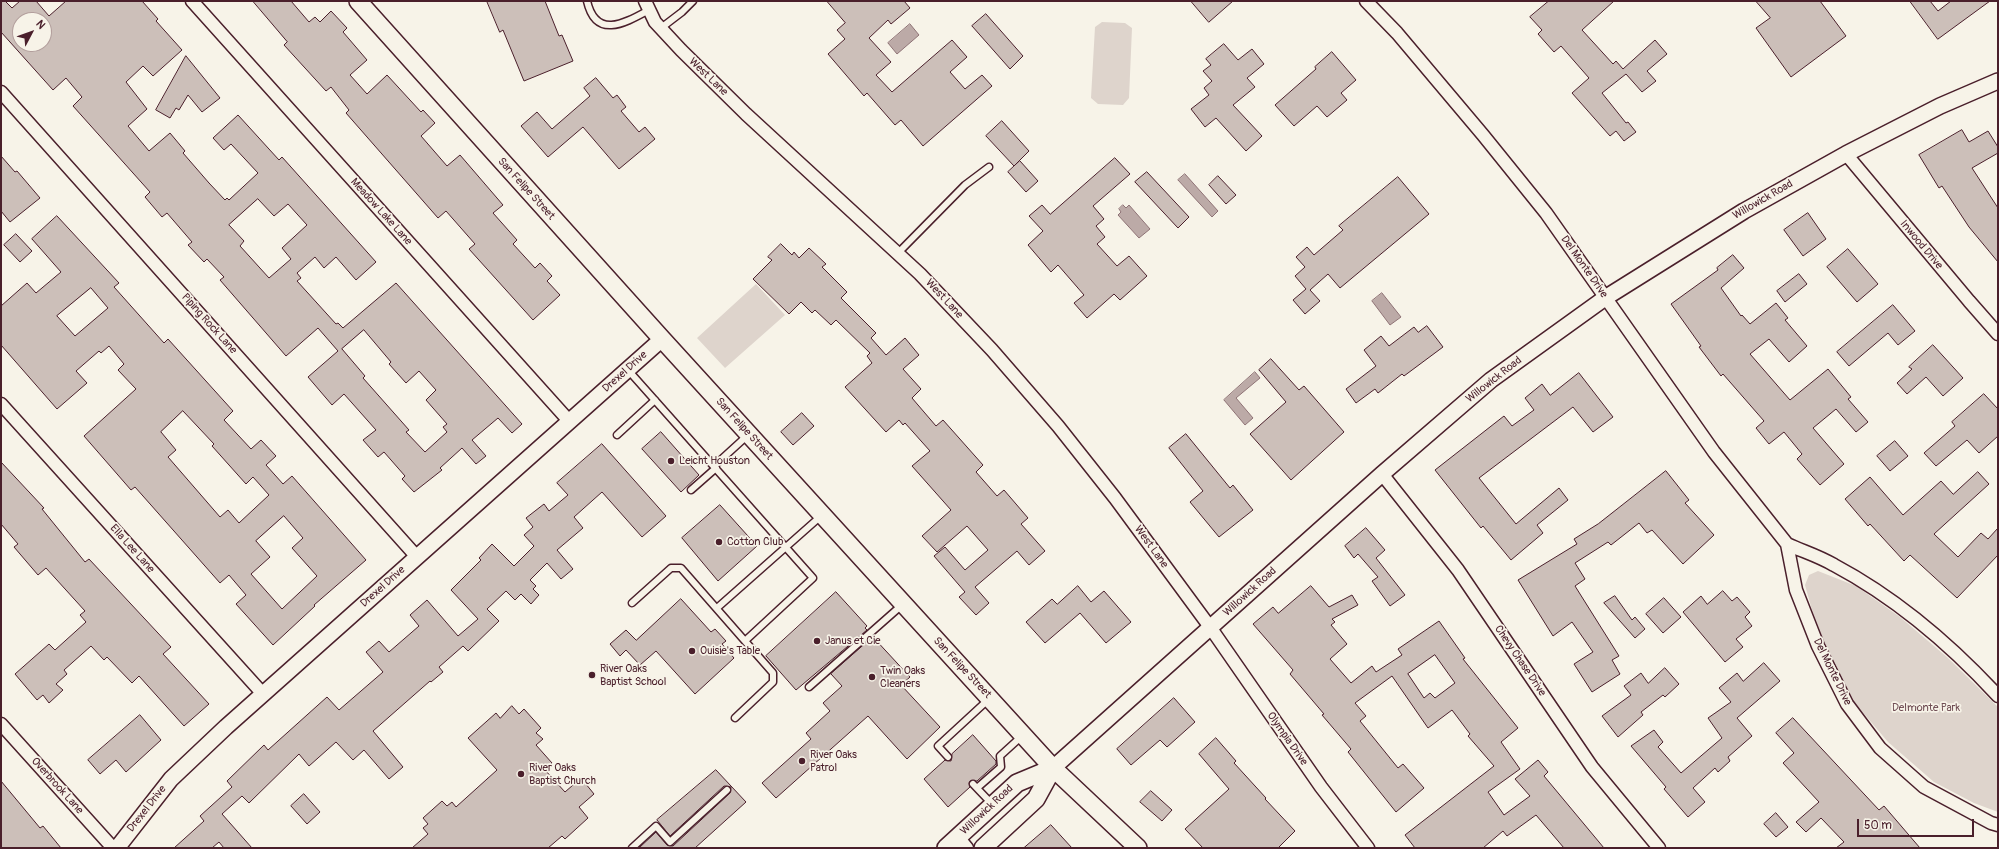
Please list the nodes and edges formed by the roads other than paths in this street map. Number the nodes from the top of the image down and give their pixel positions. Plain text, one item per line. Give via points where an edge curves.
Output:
1 (192, 1) edge
2 (358, 1) edge
3 (587, 1) edge
4 (693, 1) edge
5 (1366, 1) edge
6 (647, 6) edge
7 (661, 28) junction
8 (1998, 81) edge
9 (1, 92) edge
10 (1846, 154) junction
11 (989, 166) dead end
12 (898, 253) junction
13 (1605, 298) junction
14 (1998, 334) edge
15 (662, 339) junction
16 (628, 370) junction
17 (655, 400) junction
18 (1, 404) edge
19 (570, 422) junction
20 (749, 434) junction
21 (617, 435) dead end
22 (715, 467) junction
23 (1382, 474) junction
24 (691, 490) dead end
25 (822, 515) junction
26 (1787, 544) junction
27 (787, 547) junction
28 (417, 557) junction
29 (632, 603) dead end
30 (903, 604) junction
31 (717, 608) junction
32 (1210, 627) junction
33 (746, 640) junction
34 (809, 687) dead end
35 (263, 694) junction
36 (1998, 696) edge
37 (990, 698) junction
38 (735, 718) dead end
39 (1, 724) edge
40 (1023, 734) junction
41 (948, 757) dead end
42 (1053, 768) junction
43 (727, 790) dead end
44 (993, 805) junction
45 (1998, 825) edge
46 (957, 844) edge
47 (113, 848) edge
48 (117, 848) edge
49 (632, 848) edge
50 (982, 848) edge
51 (1138, 848) edge
52 (1368, 848) edge
53 (1659, 848) edge

1 - 19 street, Meadow Lake Lane
2 - 15 main road, San Felipe Street
3 - 6 lane via 592,14 604,26 624,23
4 - 7 lane
5 - 13 street, Del Monte Drive via 1397,33 1488,140 1546,213
6 - 7 street, West Lane
7 - 12 street, West Lane via 746,114
8 - 10 street, Willowick Road via 1940,106
9 - 28 street, Piping Rock Lane
10 - 13 street, Willowick Road via 1744,211
10 - 14 street, Inwood Drive via 1968,302
11 - 12 lane via 965,185
12 - 32 street, West Lane via 987,344 1058,426 1115,498
13 - 23 street, Willowick Road via 1492,380
13 - 26 street, Del Monte Drive via 1714,452
15 - 16 street, Drexel Drive
15 - 20 main road, San Felipe Street
16 - 17 lane
16 - 19 street, Drexel Drive
17 - 21 lane
17 - 22 lane
18 - 35 street, Ella Lee Lane
19 - 28 street, Drexel Drive
20 - 22 lane
20 - 25 main road, San Felipe Street
22 - 24 lane
22 - 27 lane
23 - 32 street, Willowick Road
23 - 53 street, Chevy Chase Drive via 1458,570 1592,767
25 - 27 lane
25 - 30 main road, San Felipe Street
26 - 36 street, Del Monte Drive via 1834,564 1891,600 1968,664
26 - 45 street, Del Monte Drive via 1796,590 1818,646 1846,704 1880,748 1924,787
27 - 31 lane
27 - 33 lane via 813,578
28 - 35 street, Drexel Drive
29 - 31 lane via 671,568 681,568
30 - 34 lane
30 - 37 main road, San Felipe Street
31 - 33 lane
32 - 42 street, Willowick Road
32 - 52 street, Olympia Drive via 1321,786
33 - 38 lane via 773,672 773,682
35 - 48 street, Drexel Drive via 171,779
37 - 40 main road, San Felipe Street
37 - 41 lane via 938,746
39 - 47 street, Overbrook Lane
40 - 42 main road, San Felipe Street
40 - 44 lane via 1000,756 1001,767 975,786
42 - 44 main road, Willowick Road via 1017,783
42 - 50 main road, Willowick Road via 1036,799
42 - 51 main road, San Felipe Street
43 - 49 lane via 670,842 656,826
44 - 46 main road, Willowick Road

